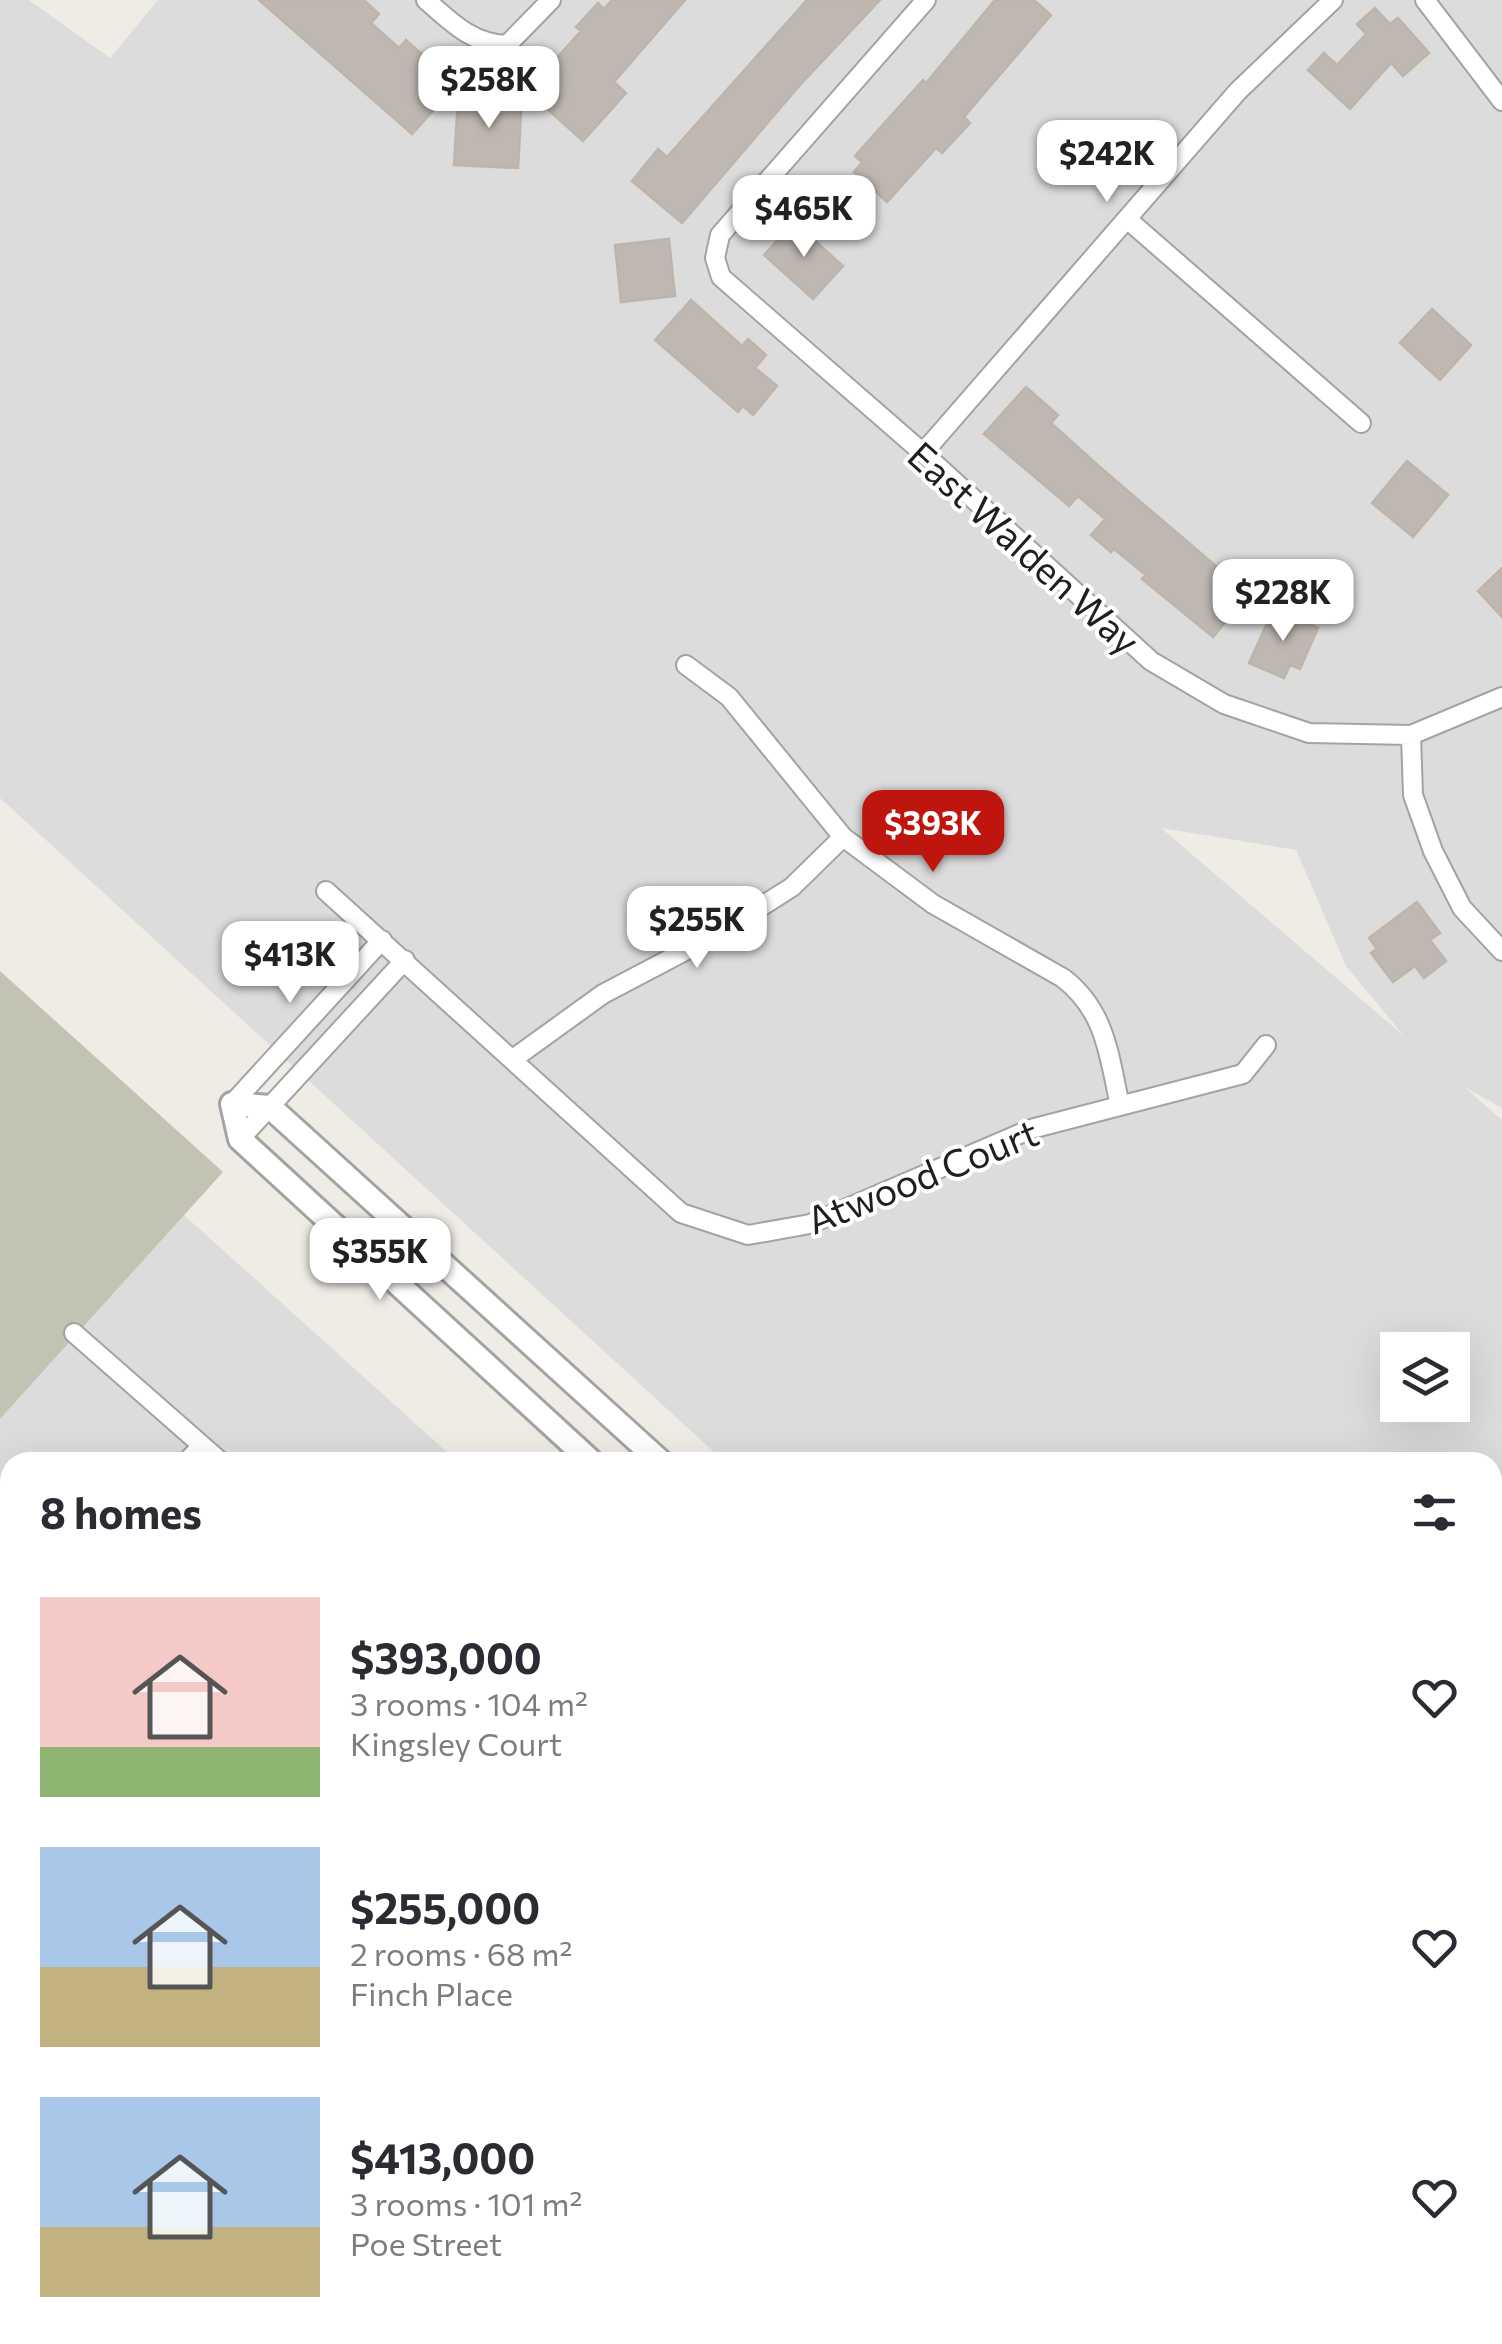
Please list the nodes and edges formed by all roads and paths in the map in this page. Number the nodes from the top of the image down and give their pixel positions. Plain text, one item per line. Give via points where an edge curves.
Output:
1 (426, 0) edge
2 (550, 0) edge
3 (926, 0) edge
4 (1334, 0) edge
5 (1425, 0) edge
6 (1502, 102) edge
7 (1127, 219) junction
8 (1361, 423) dead end
9 (923, 454) junction
10 (686, 666) dead end
11 (1502, 697) edge
12 (1411, 734) junction
13 (843, 838) junction
14 (326, 891) dead end
15 (382, 940) junction
16 (1502, 951) edge
17 (405, 960) junction
18 (1266, 1046) dead end
19 (513, 1059) junction
20 (232, 1104) junction
21 (1120, 1106) junction
22 (270, 1107) junction
23 (240, 1139) junction
24 (74, 1332) dead end
25 (202, 1446) junction
26 (196, 1452) edge
27 (209, 1452) edge
28 (581, 1452) edge
29 (650, 1452) edge

1 - 2 street via 486,44 507,45
3 - 9 street, East Walden Way via 720,235 715,258 721,277
4 - 7 street via 1238,91
5 - 6 street
7 - 8 street
7 - 9 street
9 - 12 street, East Walden Way via 1151,661 1224,704 1308,733
10 - 13 street via 729,697
11 - 12 street, East Walden Way
12 - 16 street via 1413,795 1433,851 1462,908
13 - 19 street via 792,887 603,994
13 - 21 street via 932,904 1082,993 1102,1029
14 - 15 street, Atwood Court
15 - 17 street, Atwood Court
15 - 20 street
17 - 19 street, Atwood Court
17 - 22 street
18 - 21 street, Atwood Court via 1243,1074
19 - 21 street, Atwood Court via 681,1212 748,1235 810,1224 1031,1128
20 - 22 street
20 - 23 street
22 - 23 street
22 - 29 street
23 - 28 street
24 - 25 street
25 - 26 street
25 - 27 street

